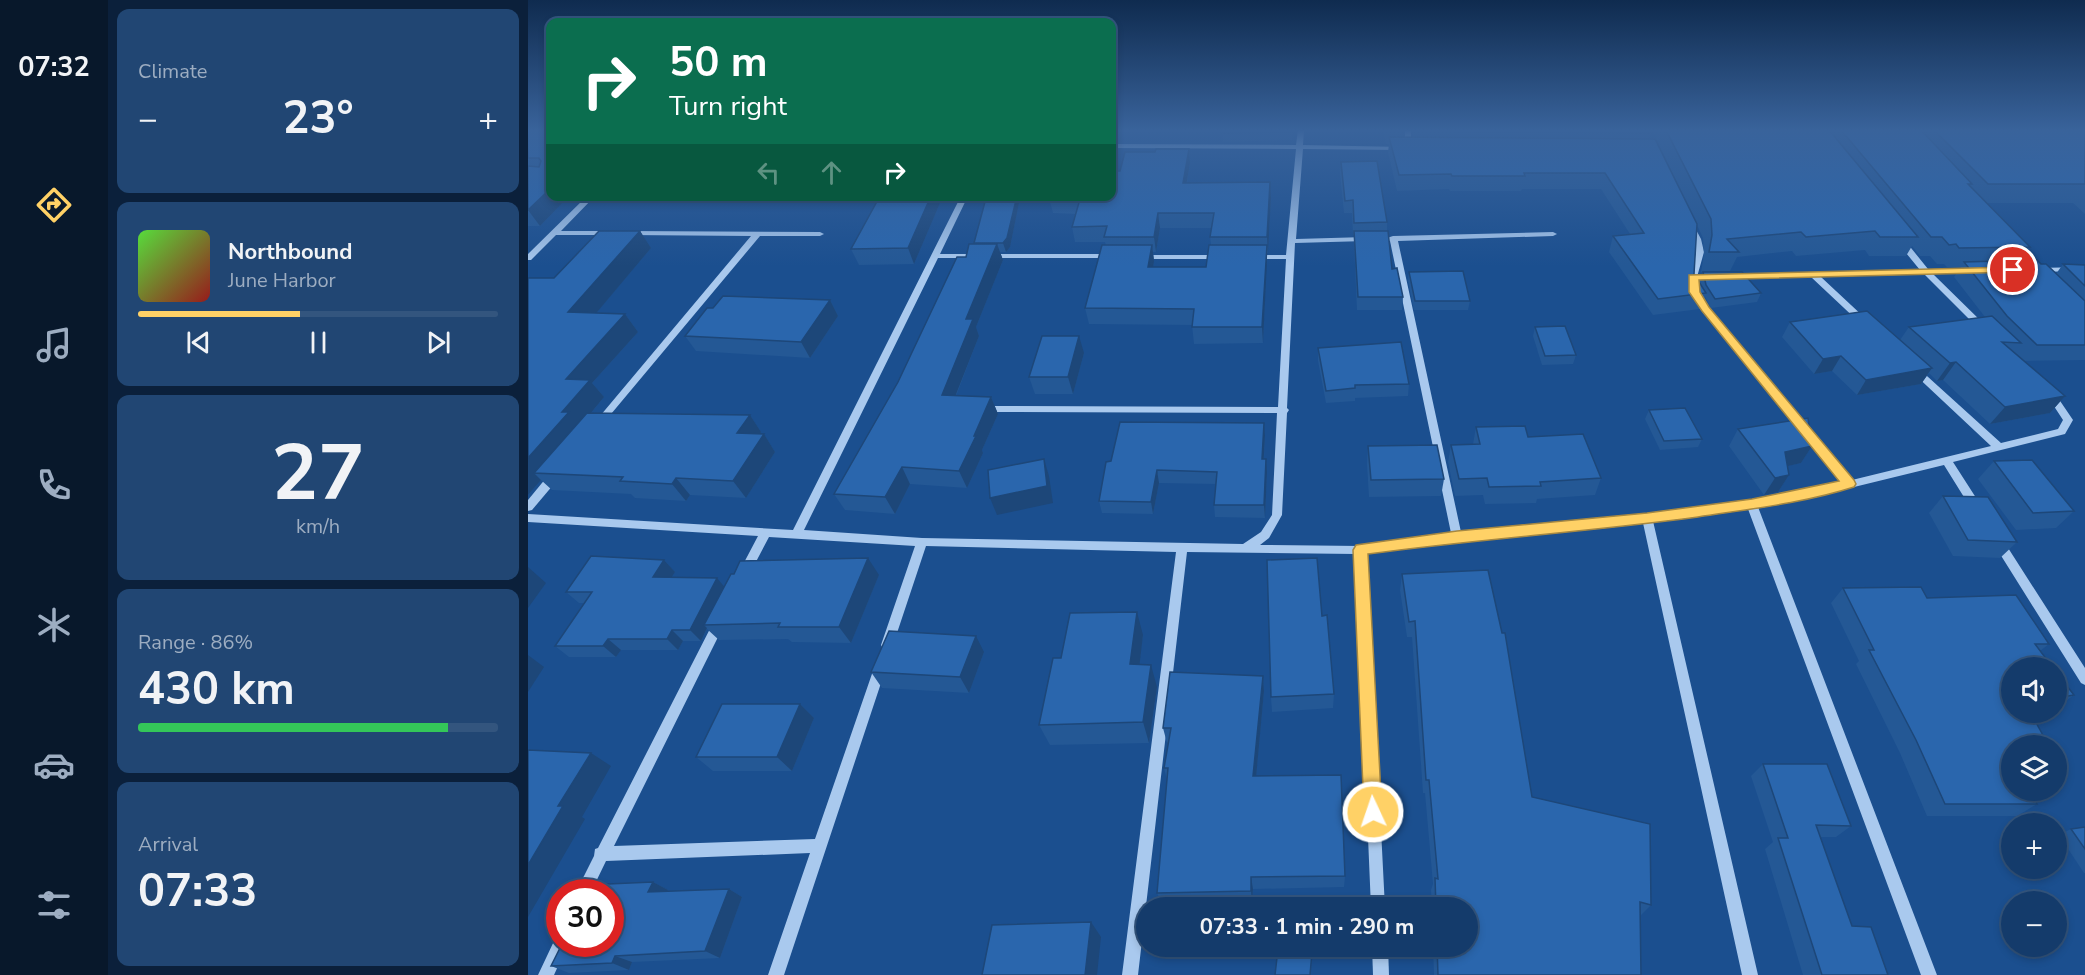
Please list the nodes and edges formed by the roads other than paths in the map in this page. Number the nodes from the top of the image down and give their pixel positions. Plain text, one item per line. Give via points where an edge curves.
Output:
1 (1297, 176) edge
2 (587, 201) edge
3 (964, 201) edge
4 (1688, 222) edge
5 (1891, 228) edge
6 (553, 233) junction
7 (758, 233) junction
8 (820, 234) dead end
9 (1553, 234) dead end
10 (1393, 238) junction
11 (1370, 239) edge
12 (1382, 239) edge
13 (1291, 241) junction
14 (937, 256) junction
15 (1231, 257) edge
16 (1243, 257) edge
17 (1290, 257) junction
18 (528, 258) edge
19 (2025, 266) edge
20 (2085, 269) edge
21 (2034, 270) junction
22 (1980, 271) edge
23 (1926, 272) junction
24 (1813, 274) junction
25 (1717, 276) edge
26 (1693, 277) junction
27 (1705, 277) edge
28 (2042, 277) edge
29 (1872, 329) edge
30 (1991, 336) edge
31 (1906, 361) edge
32 (2040, 384) edge
33 (993, 409) dead end
34 (1284, 410) junction
35 (588, 436) edge
36 (1999, 447) junction
37 (1946, 459) junction
38 (565, 462) edge
39 (1850, 484) junction
40 (1752, 504) junction
41 (528, 507) edge
42 (528, 518) edge
43 (1647, 518) junction
44 (766, 532) junction
45 (796, 535) junction
46 (1457, 537) junction
47 (921, 542) junction
48 (1182, 549) junction
49 (1245, 549) junction
50 (1361, 550) junction
51 (739, 584) edge
52 (723, 615) edge
53 (2085, 679) edge
54 (820, 846) junction
55 (600, 854) junction
56 (589, 879) edge
57 (1377, 897) edge
58 (554, 957) edge
59 (1380, 957) edge
60 (546, 975) edge
61 (776, 975) edge
62 (1130, 975) edge
63 (1381, 975) edge
64 (1750, 975) edge
65 (1929, 975) edge

1 - 13 street
2 - 6 street
3 - 14 street
4 - 26 street via 1700,252
5 - 23 street
6 - 7 street
6 - 18 street
7 - 8 street
7 - 35 street
9 - 10 street
10 - 12 street
10 - 46 street
11 - 13 street
13 - 17 street
14 - 15 street
14 - 45 street
16 - 17 street
17 - 34 street
19 - 21 street
20 - 21 street
21 - 28 street
22 - 23 street
23 - 24 street
23 - 30 street
24 - 25 street
24 - 29 street
26 - 27 street
26 - 39 street via 1694,292 1706,309
31 - 36 street
32 - 36 street via 2068,420 2061,432
33 - 34 street
34 - 49 street via 1277,515 1265,535
36 - 37 street
37 - 39 street
37 - 53 street
38 - 41 street
39 - 40 street
40 - 43 street
40 - 65 street
42 - 44 street
43 - 46 street
43 - 64 street
44 - 45 street
44 - 51 street
45 - 47 street
46 - 50 street
47 - 48 street
47 - 54 street
48 - 49 street
48 - 62 street
49 - 50 street
50 - 57 street
52 - 55 street
54 - 55 street
54 - 61 street
55 - 56 street
58 - 60 street
59 - 63 street

